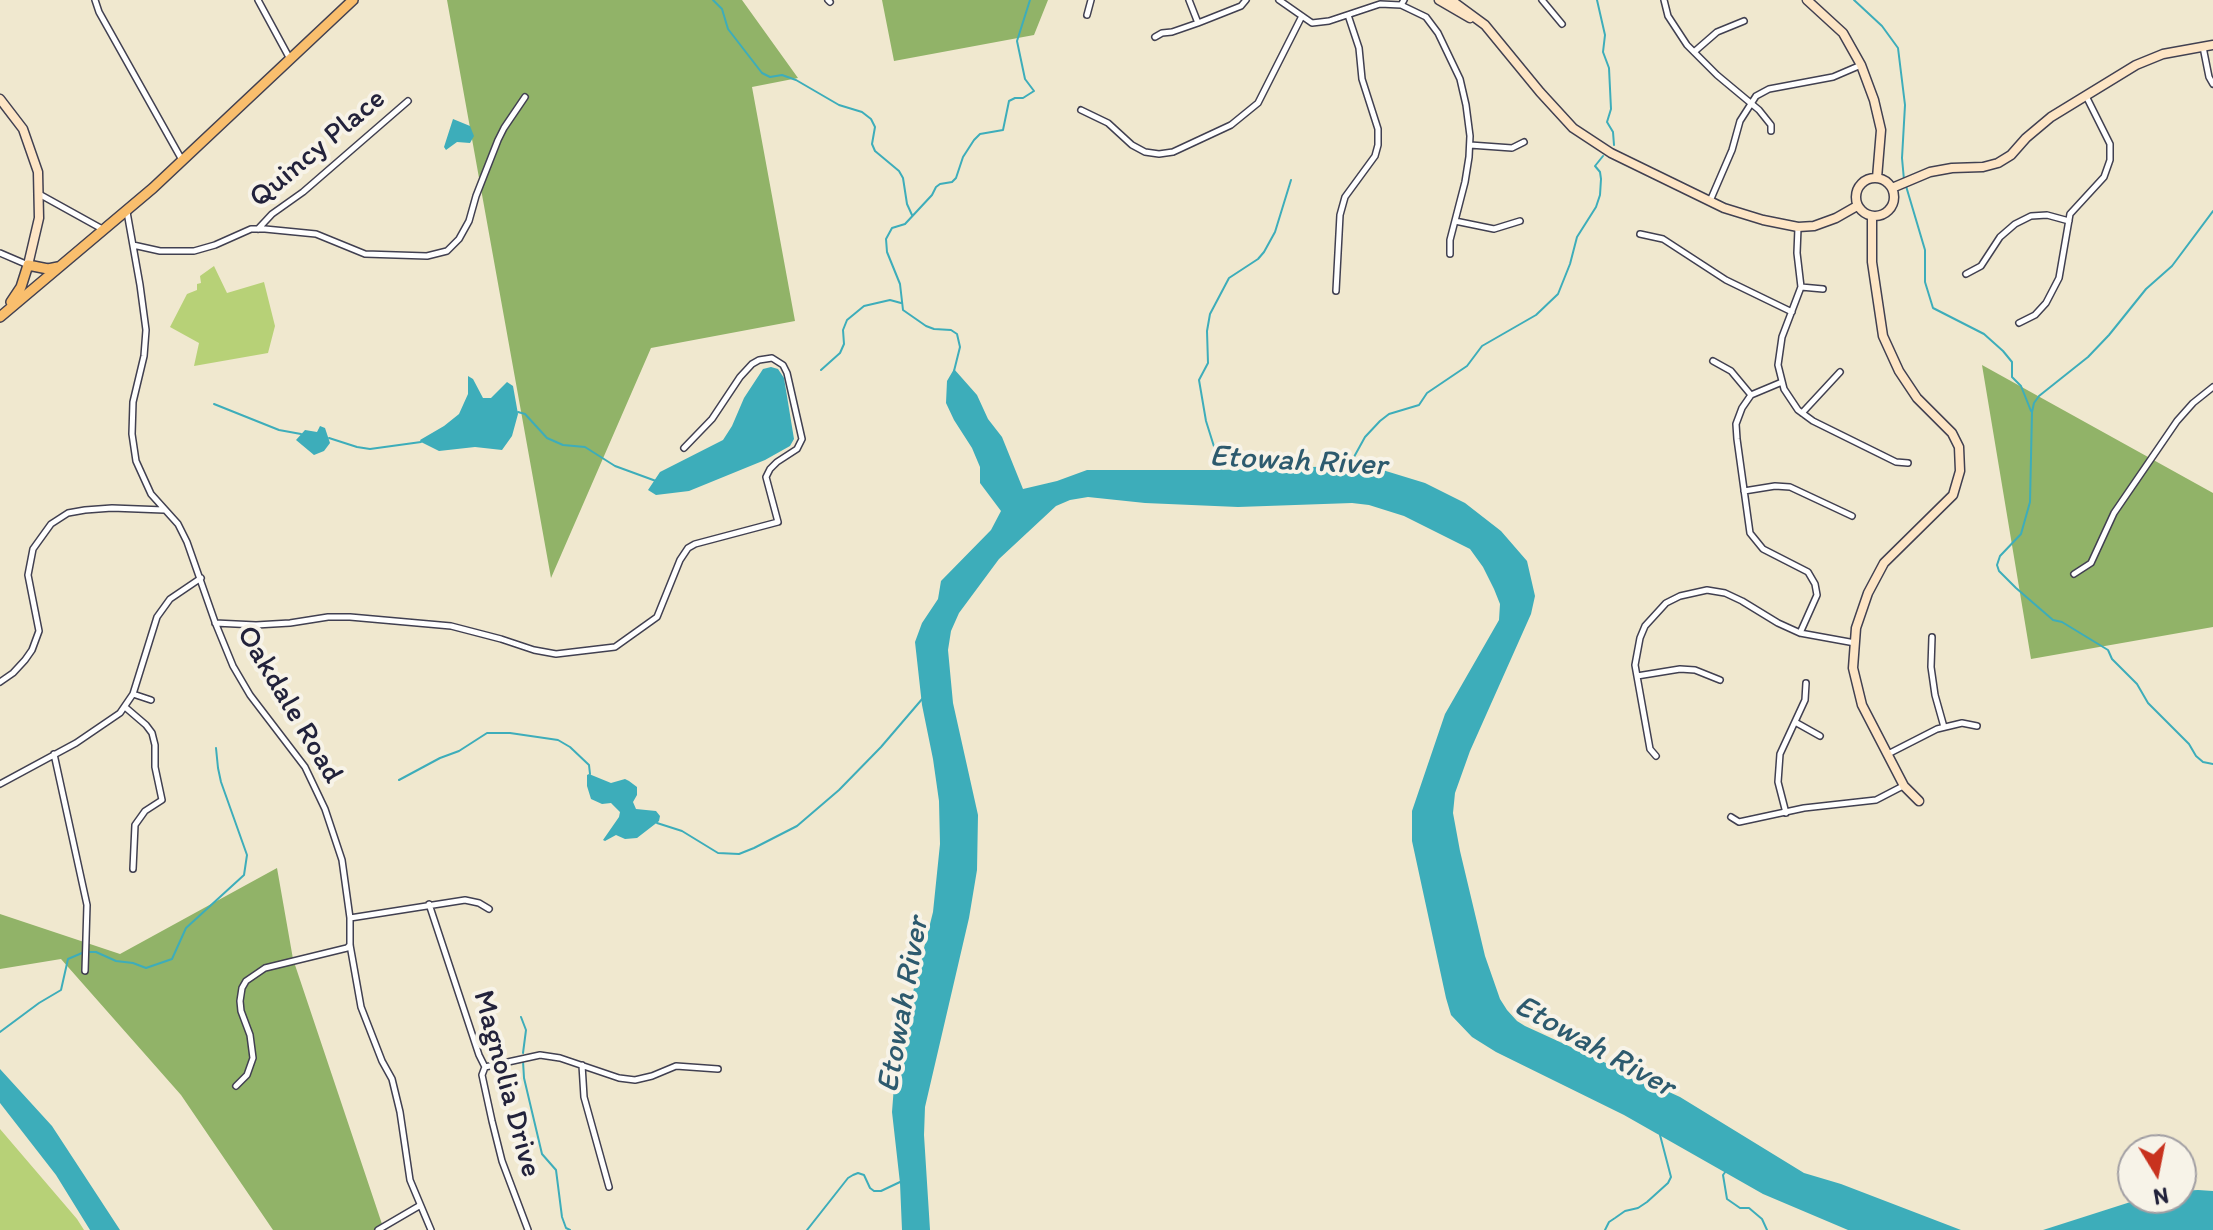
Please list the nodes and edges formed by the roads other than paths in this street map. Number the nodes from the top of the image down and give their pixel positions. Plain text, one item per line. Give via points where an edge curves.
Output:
1 (95, 0) edge
2 (258, 0) edge
3 (353, 0) edge
4 (1091, 0) edge
5 (1189, 0) edge
6 (1246, 0) edge
7 (1279, 0) edge
8 (1439, 0) edge
9 (1451, 0) edge
10 (1542, 0) edge
11 (1664, 0) edge
12 (1807, 0) edge
13 (1402, 2) edge
14 (1087, 15) dead end
15 (1348, 15) junction
16 (1302, 16) junction
17 (1744, 21) dead end
18 (1198, 23) junction
19 (1562, 24) dead end
20 (1485, 25) junction
21 (1155, 37) dead end
22 (2213, 45) edge
23 (2203, 47) junction
24 (1694, 52) junction
25 (290, 59) junction
26 (1861, 65) junction
27 (2213, 84) edge
28 (2086, 96) junction
29 (525, 97) dead end
30 (0, 99) edge
31 (408, 101) dead end
32 (1750, 103) junction
33 (1081, 110) dead end
34 (1771, 131) dead end
35 (1524, 142) dead end
36 (1470, 145) junction
37 (182, 161) junction
38 (1877, 178) junction
39 (1892, 188) junction
40 (39, 194) junction
41 (1710, 201) junction
42 (1857, 206) junction
43 (126, 211) junction
44 (1872, 216) junction
45 (1455, 221) junction
46 (1520, 221) dead end
47 (2069, 221) junction
48 (1798, 227) junction
49 (104, 230) junction
50 (257, 230) junction
51 (1640, 234) dead end
52 (133, 245) junction
53 (0, 253) edge
54 (1450, 254) dead end
55 (28, 265) junction
56 (58, 267) junction
57 (1966, 274) dead end
58 (1801, 287) junction
59 (1823, 289) dead end
60 (1336, 291) dead end
61 (12, 301) junction
62 (0, 307) edge
63 (1792, 312) junction
64 (0, 316) edge
65 (2019, 323) dead end
66 (1713, 361) dead end
67 (1840, 372) dead end
68 (1782, 382) junction
69 (2213, 387) edge
70 (1751, 395) junction
71 (1802, 413) junction
72 (684, 448) dead end
73 (1908, 463) dead end
74 (1744, 491) junction
75 (165, 510) junction
76 (1852, 516) dead end
77 (2074, 574) dead end
78 (201, 578) junction
79 (215, 622) junction
80 (1800, 633) junction
81 (1932, 637) dead end
82 (1855, 643) junction
83 (1637, 676) junction
84 (1720, 680) dead end
85 (0, 682) edge
86 (1806, 683) dead end
87 (133, 694) junction
88 (151, 700) dead end
89 (125, 707) junction
90 (1795, 722) junction
91 (1977, 726) dead end
92 (1944, 727) junction
93 (1820, 736) dead end
94 (54, 754) junction
95 (1888, 754) junction
96 (1656, 756) dead end
97 (0, 784) edge
98 (1904, 786) junction
99 (1919, 801) dead end
100 (1786, 813) junction
101 (1731, 817) dead end
102 (133, 869) dead end
103 (429, 904) junction
104 (489, 909) dead end
105 (350, 918) junction
106 (350, 945) junction
107 (85, 971) dead end
108 (582, 1065) junction
109 (485, 1067) junction
110 (718, 1069) dead end
111 (236, 1086) dead end
112 (609, 1187) dead end
113 (419, 1206) junction
114 (378, 1230) edge
115 (431, 1230) edge
116 (528, 1230) edge

1 - 37 street
2 - 25 street
3 - 25 main road
4 - 14 street
5 - 18 street
6 - 18 street
7 - 16 street
8 - 20 street
9 - 20 street
10 - 19 street
11 - 24 street via 1668,16
12 - 26 street via 1843,33
13 - 15 street
13 - 36 street via 1426,17 1460,79
15 - 16 street via 1312,23
15 - 60 street via 1378,145 1345,197
16 - 33 street via 1258,103 1231,125 1173,152 1145,152
17 - 24 street via 1717,32
18 - 21 street
20 - 41 street via 1573,128 1611,153
22 - 23 street
23 - 27 street
23 - 28 street via 2136,65
24 - 32 street
25 - 37 main road
26 - 32 street via 1833,77 1769,89
26 - 38 street via 1881,130
28 - 39 street via 2051,117 1998,163 1930,172
28 - 47 street via 2110,144 2110,160 2104,177
29 - 50 street via 498,140 469,221 447,251 374,255 316,234
30 - 40 street via 17,118 32,150
31 - 50 street, Quincy Place
32 - 34 street
32 - 41 street
35 - 36 street via 1512,148
36 - 45 street
37 - 43 main road
38 - 39 street
38 - 42 street via 1860,184
39 - 44 street via 1889,211
40 - 49 street
40 - 55 street
41 - 48 street
42 - 44 street
42 - 48 street via 1814,226
43 - 49 main road
43 - 52 street, Oakdale Road
44 - 82 street via 1872,262 1883,336 1917,398 1952,433 1960,471 1953,495 1884,563 1868,593
45 - 46 street via 1494,229
45 - 54 street
47 - 57 street via 2047,215 2015,224 1981,266
47 - 65 street via 2059,278 2046,303
48 - 58 street
49 - 56 main road
50 - 52 street via 194,251
51 - 63 street via 1663,239 1726,280
52 - 75 street, Oakdale Road via 146,330 133,402 132,445 142,478
53 - 55 street
55 - 56 main road
55 - 61 main road
56 - 64 main road
58 - 59 street
58 - 63 street
61 - 62 main road
61 - 64 main road
63 - 68 street via 1782,337
66 - 70 street via 1731,371
67 - 71 street
68 - 70 street
68 - 71 street
69 - 77 street via 2177,421 2114,513 2091,563
70 - 74 street via 1736,424
71 - 73 street via 1896,462
72 - 79 street via 752,364 772,358 783,365 802,439 766,477 778,522 688,548 657,617 613,648 556,654 451,626 350,617 256,625
74 - 76 street via 1790,487
74 - 80 street via 1750,533 1763,549 1808,572 1815,584 1817,595
75 - 78 street, Oakdale Road via 178,524
75 - 85 street via 85,510 51,524 33,549 28,575 39,631 25,660
78 - 79 street, Oakdale Road
78 - 87 street via 170,599 157,617
79 - 105 street, Oakdale Road via 250,695 305,767 325,809 342,860
80 - 82 street
80 - 83 street via 1725,593 1693,592 1666,603 1645,626
81 - 92 street via 1931,667
82 - 95 street via 1853,668 1862,705
83 - 84 street via 1680,669
83 - 96 street via 1650,749
86 - 90 street
87 - 88 street
87 - 89 street
89 - 94 street
89 - 102 street via 152,733 162,800 135,825
90 - 93 street
90 - 100 street via 1780,754 1778,782
91 - 92 street
92 - 95 street
94 - 97 street
94 - 107 street via 87,905
95 - 98 street
98 - 99 street
98 - 100 street via 1876,800
100 - 101 street via 1739,822
103 - 104 street via 465,900
103 - 105 street
103 - 109 street, Magnolia Drive
105 - 106 street, Oakdale Road
106 - 111 street via 265,968 246,981 240,1001 253,1058
106 - 113 street, Oakdale Road via 361,1007 397,1095
108 - 109 street via 540,1055
108 - 110 street via 635,1080 676,1066
108 - 112 street via 584,1097
109 - 116 street, Magnolia Drive via 482,1075 492,1121
113 - 114 street
113 - 115 street, Oakdale Road

